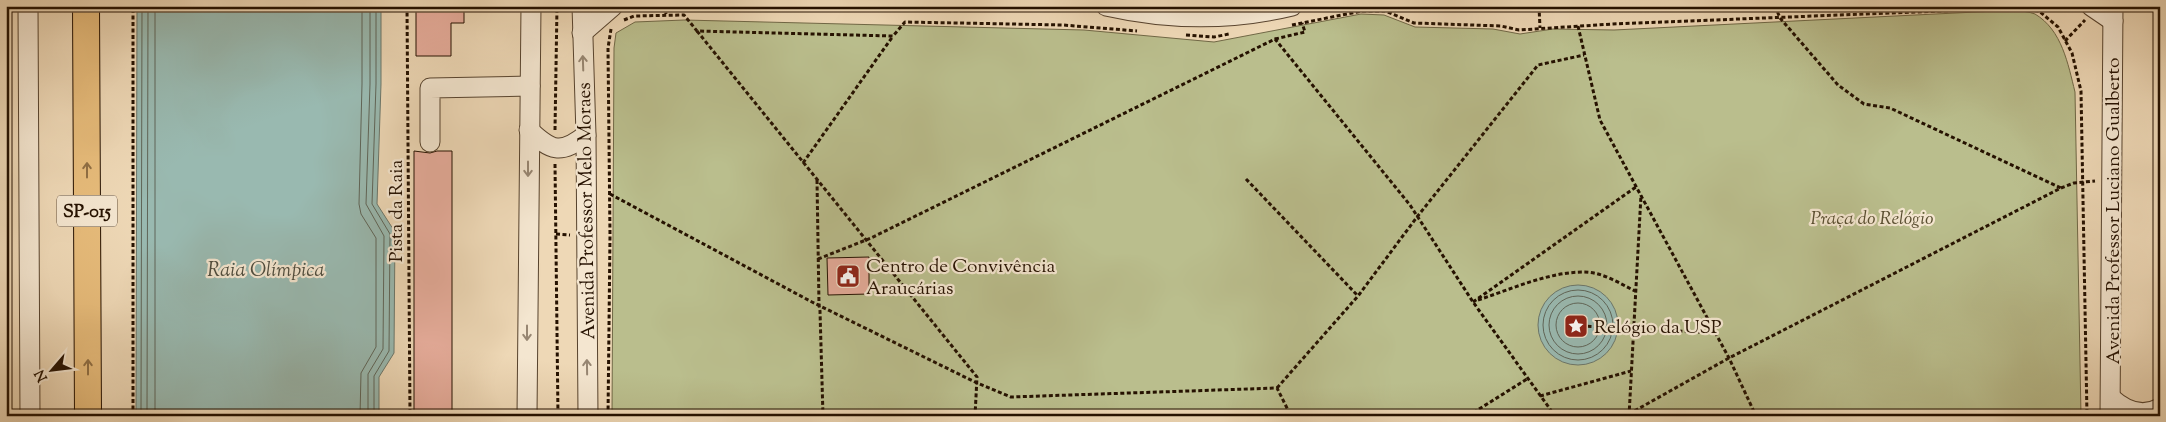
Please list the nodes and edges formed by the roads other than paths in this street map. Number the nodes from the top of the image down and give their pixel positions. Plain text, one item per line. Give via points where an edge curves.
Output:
1 (28, 6) edge
2 (86, 6) edge
3 (532, 6) edge
4 (582, 6) edge
5 (1106, 6) edge
6 (2104, 10) edge
7 (1296, 11) edge
8 (617, 14) edge
9 (582, 33) junction
10 (530, 86) junction
11 (529, 130) junction
12 (586, 135) junction
13 (430, 142) dead end
14 (2110, 407) edge
15 (2160, 408) edge
16 (30, 416) edge
17 (88, 416) edge
18 (527, 416) edge
19 (588, 416) edge

1 - 16 street
17 -> 2 highway, SP-015
3 - 10 street
4 - 9 street, Avenida Professor Melo Moraes
5 - 7 street via 1166,16 1221,18
6 - 14 street, Avenida Professor Luciano Gualberto via 2113,179
8 - 9 street
12 -> 9 street, Avenida Professor Melo Moraes
10 - 11 street
10 - 13 street via 430,88
11 - 12 street via 546,146 555,149 575,143
11 -> 18 street
19 -> 12 street, Avenida Professor Melo Moraes
14 - 15 street via 2120,406 2144,413

